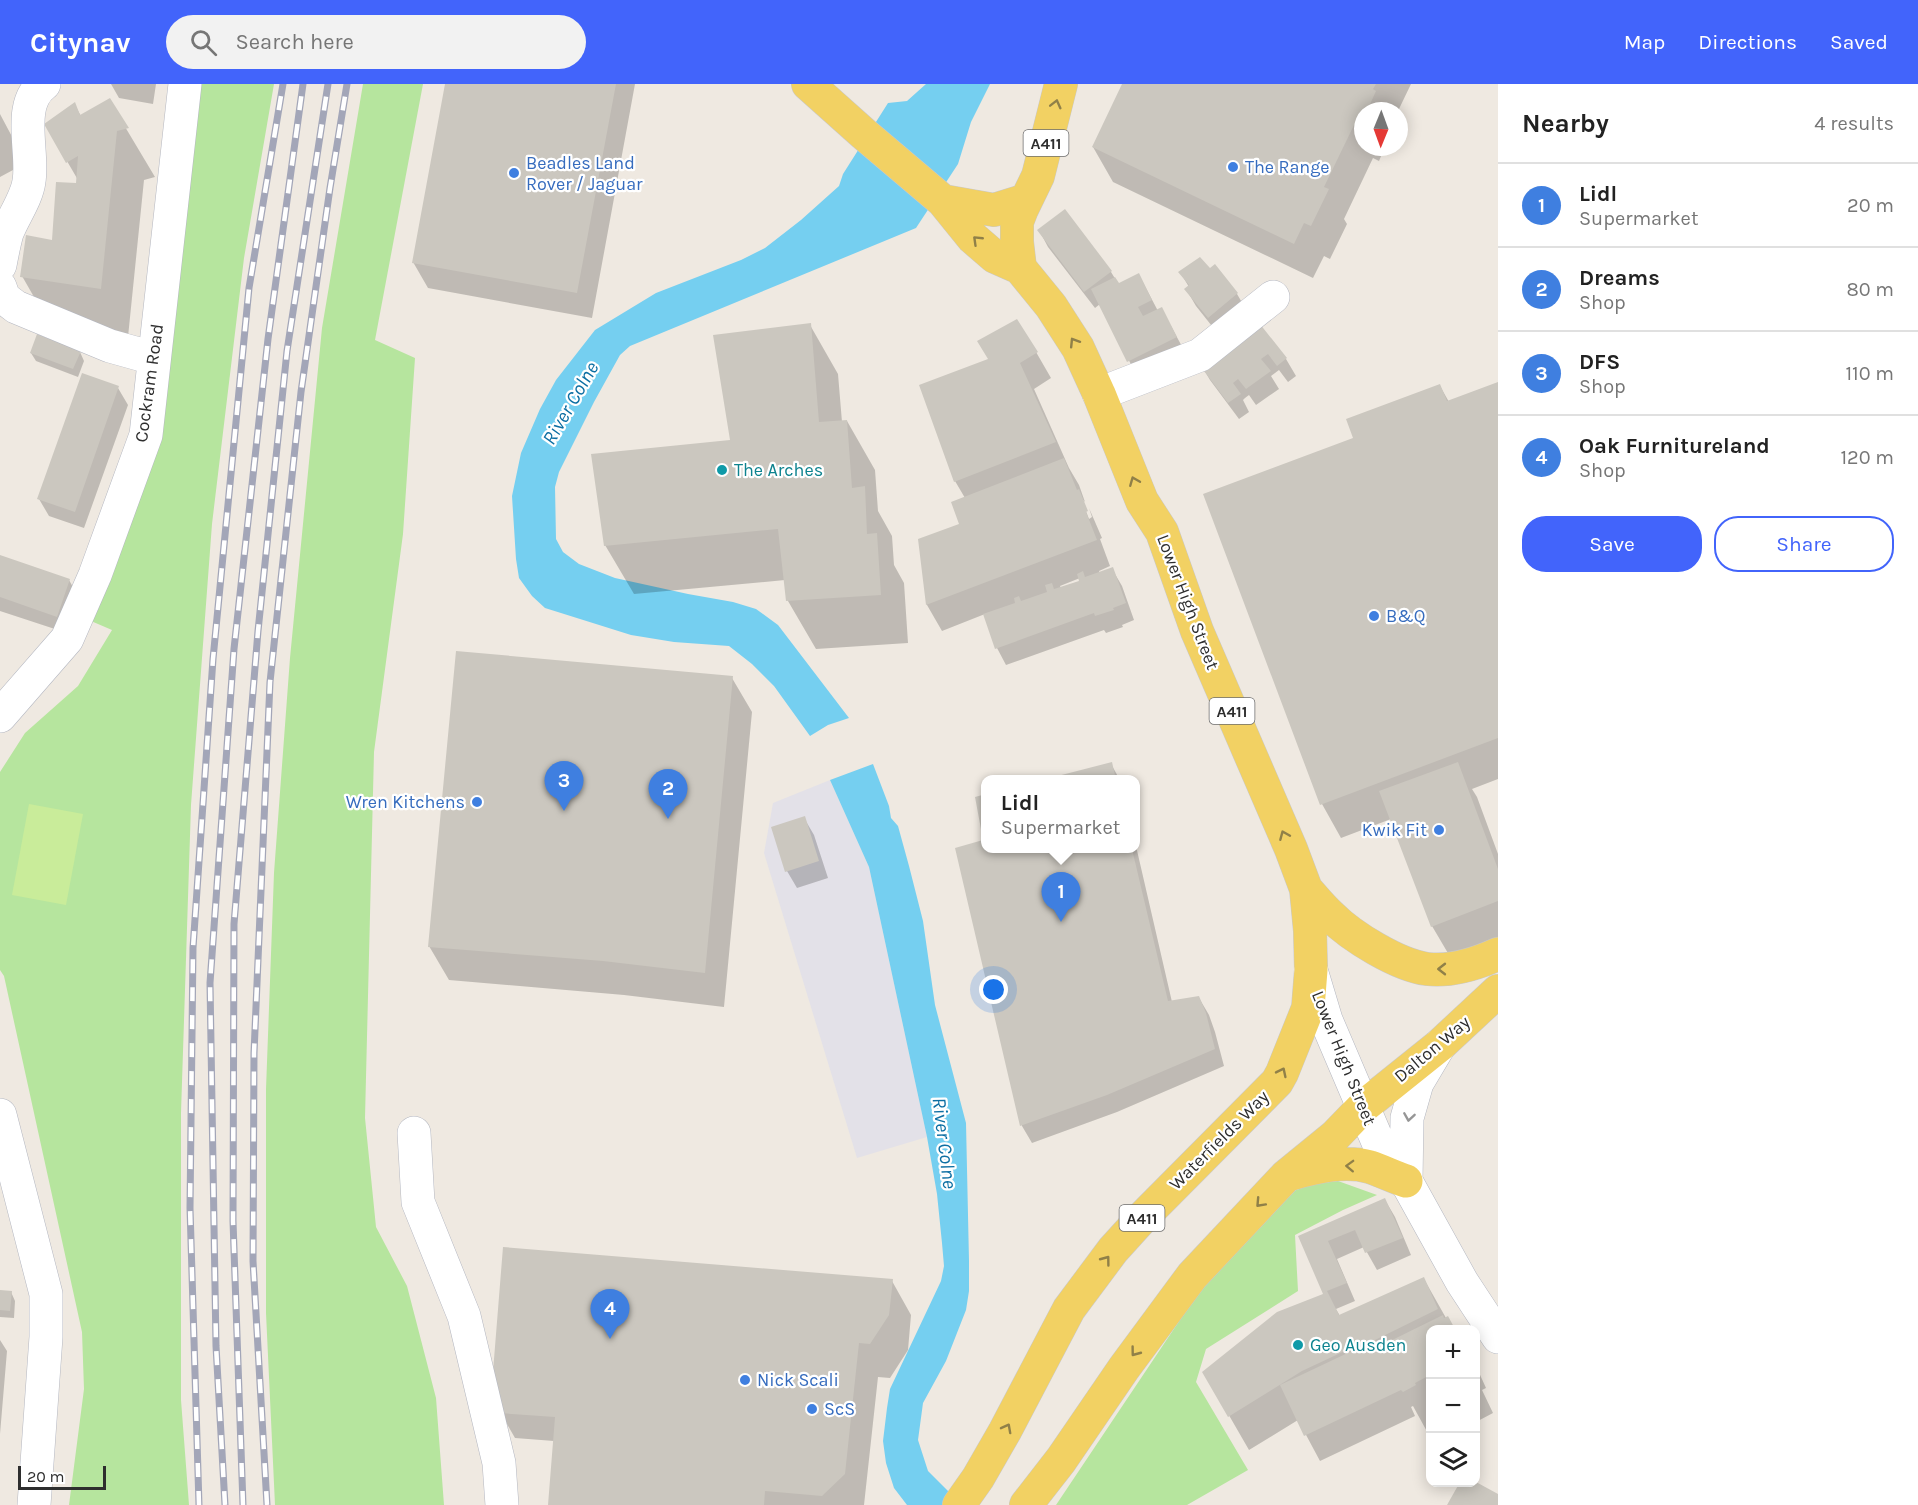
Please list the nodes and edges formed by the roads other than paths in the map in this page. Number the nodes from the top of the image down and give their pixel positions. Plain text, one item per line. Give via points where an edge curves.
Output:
1 (44, 84) edge
2 (185, 84) edge
3 (808, 84) edge
4 (1061, 84) edge
5 (1026, 200) junction
6 (943, 201) junction
7 (0, 265) edge
8 (1020, 268) junction
9 (0, 287) edge
10 (1273, 297) dead end
11 (153, 358) junction
12 (1099, 394) junction
13 (0, 716) edge
14 (1306, 889) junction
15 (1498, 954) edge
16 (1311, 970) junction
17 (1498, 991) edge
18 (1440, 1045) junction
19 (1364, 1106) junction
20 (0, 1115) edge
21 (414, 1133) dead end
22 (1286, 1176) junction
23 (1406, 1181) junction
24 (1498, 1337) edge
25 (34, 1505) edge
26 (502, 1505) edge
27 (959, 1505) edge
28 (1026, 1505) edge

1 - 7 street via 31,101 29,182 7,233
2 - 11 street, Cockram Road
3 - 6 main road, Lower High Street / A411
5 -> 4 main road, A411 via 1038,176
5 - 6 main road via 994,210
5 - 8 main road, A411 via 1017,222
8 -> 6 main road, Lower High Street / A411 via 995,257
12 -> 8 main road, Lower High Street / A411 via 1078,348
9 - 11 street via 4,298 16,307 110,346
10 - 12 street via 1200,355
11 - 13 street, Cockram Road via 146,435 95,575 67,639
14 -> 12 main road, Lower High Street / A411 via 1197,631 1162,532 1142,501
15 -> 14 main road, A411 via 1453,969 1407,964 1376,949 1332,918
14 - 16 main road, Lower High Street / A411
16 - 19 street, Lower High Street via 1326,1020
27 -> 16 main road, Waterfields Way / A411 via 1005,1431 1069,1310 1113,1250 1277,1082 1308,1008
17 - 18 main road, Dalton Way
18 - 19 main road, Dalton Way
18 -> 23 street, Lower High Street via 1417,1083 1407,1118
19 - 22 main road
19 - 23 street, Lower High Street via 1378,1142
20 - 25 street via 46,1294
21 - 26 street via 418,1202 464,1316 499,1462
23 -> 22 main road via 1370,1167 1349,1165
22 -> 28 main road via 1192,1276
23 - 24 street, Lower High Street via 1462,1282

